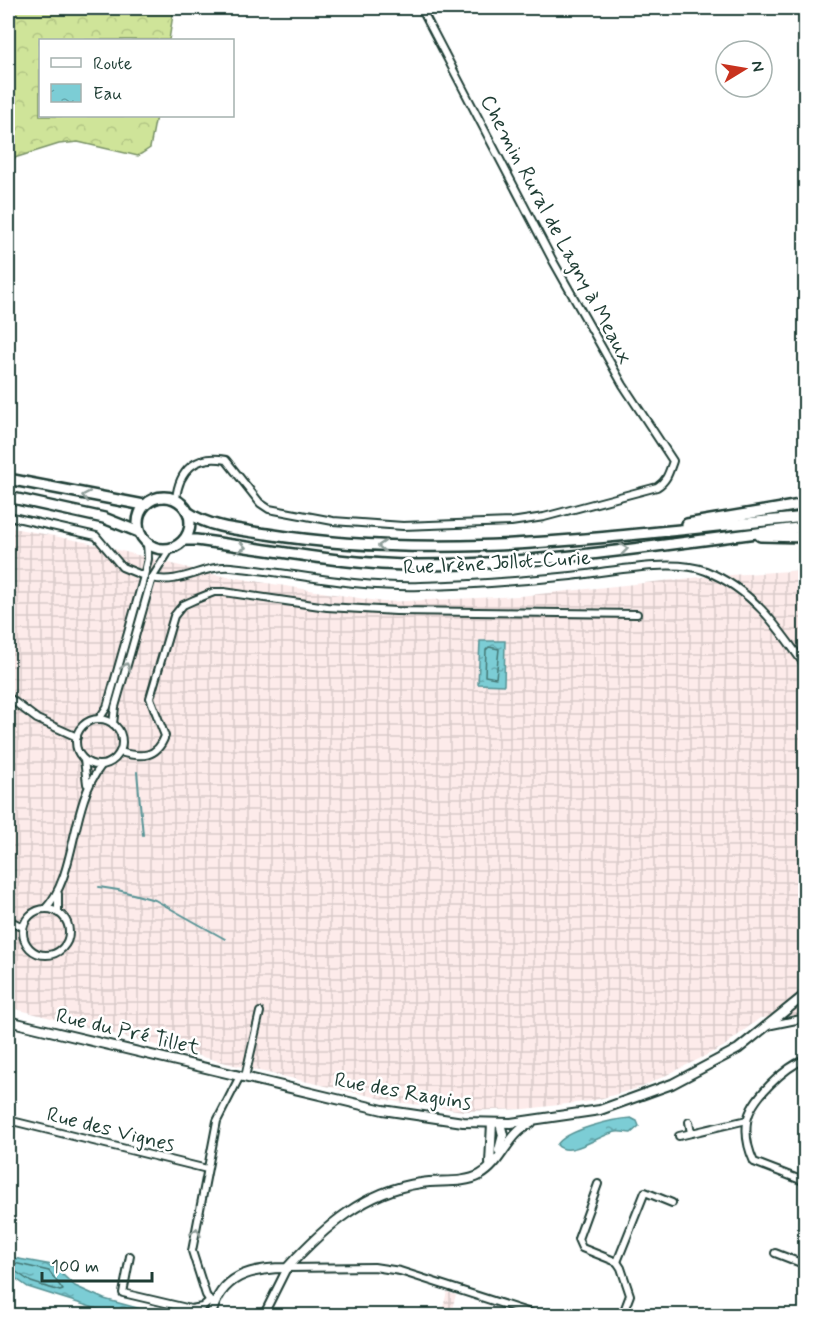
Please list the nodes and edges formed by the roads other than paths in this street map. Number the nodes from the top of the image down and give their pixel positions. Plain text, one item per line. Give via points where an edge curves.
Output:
1 (421, 8) edge
2 (8, 479) edge
3 (8, 497) edge
4 (176, 499) junction
5 (806, 504) edge
6 (144, 505) junction
7 (189, 513) junction
8 (8, 516) edge
9 (806, 517) edge
10 (806, 527) edge
11 (668, 530) junction
12 (139, 532) junction
13 (743, 534) junction
14 (806, 537) edge
15 (184, 540) junction
16 (147, 543) junction
17 (171, 548) junction
18 (144, 576) junction
19 (152, 578) junction
20 (637, 614) dead end
21 (806, 667) edge
22 (8, 697) edge
23 (99, 719) junction
24 (113, 724) junction
25 (77, 737) junction
26 (120, 752) junction
27 (84, 760) junction
28 (101, 766) junction
29 (87, 791) junction
30 (58, 890) junction
31 (45, 909) junction
32 (58, 913) junction
33 (8, 920) edge
34 (23, 927) junction
35 (806, 993) edge
36 (260, 1012) dead end
37 (806, 1018) edge
38 (8, 1021) edge
39 (766, 1027) junction
40 (806, 1059) edge
41 (242, 1077) junction
42 (8, 1120) edge
43 (538, 1120) junction
44 (747, 1120) junction
45 (689, 1122) dead end
46 (496, 1123) junction
47 (691, 1133) junction
48 (679, 1136) dead end
49 (495, 1160) junction
50 (207, 1169) junction
51 (489, 1169) junction
52 (806, 1182) edge
53 (598, 1184) dead end
54 (672, 1203) dead end
55 (775, 1253) dead end
56 (130, 1257) dead end
57 (617, 1262) junction
58 (806, 1265) edge
59 (287, 1268) junction
60 (211, 1309) edge
61 (263, 1316) edge
62 (540, 1316) edge
63 (622, 1316) edge

1 - 4 street, Chemin Rural de Lagny à Meaux via 553,261 623,385 673,462 663,483 544,517 402,526 333,521 269,509 226,460 215,458 190,466 178,484
6 -> 2 main road
3 - 12 main road via 104,518
4 - 6 main road via 159,496
4 - 7 main road
5 - 11 main road via 700,520
6 - 12 main road via 138,518
11 -> 7 main road via 469,547 382,546 260,533 221,526
7 - 15 main road via 190,528
8 - 18 street via 96,536 122,567
9 - 11 main road
10 - 13 main road
12 - 16 main road
13 - 14 main road
15 -> 13 main road via 416,565 485,563
15 - 17 main road
16 - 17 main road
16 - 18 street
17 - 19 street
18 - 23 street via 106,707
19 - 21 street, Rue Irène Jollot-Curie via 167,582 210,567 230,567 331,582 419,587 514,582 676,565 705,571 756,602
24 -> 19 street via 116,701
20 - 26 street via 396,611 327,607 214,592 183,605 174,615 150,698 165,736 161,746 153,754 140,756
22 - 25 street via 37,719
23 - 24 street
23 - 25 street via 85,724
24 - 26 street via 122,737
25 - 27 street via 77,749
26 - 28 street via 113,762
27 - 28 street
27 - 29 street
28 - 29 street
29 - 30 street
30 - 31 street
30 - 32 street
31 - 32 street
31 - 34 street via 31,915
32 - 34 street via 67,925 67,939 51,955 29,948
33 - 34 street
35 - 39 street, Rue des Raguins
36 - 41 street
37 - 39 street
38 - 41 street, Rue du Pré Tillet
39 - 43 street, Rue des Raguins via 700,1072 600,1110
40 - 44 street via 776,1078
41 - 46 street, Rue des Raguins via 383,1110
41 - 50 street via 217,1121
42 - 50 street, Rue des Vignes
43 - 46 street, Rue des Raguins
43 - 49 street via 521,1128
44 - 47 street
44 - 52 street via 747,1146 754,1162
45 - 47 street
46 - 49 street via 503,1135
46 - 51 street
47 - 48 street
49 - 51 street
60 -> 50 street via 192,1259
51 - 59 street via 479,1176 419,1183 367,1200 322,1231
53 - 57 street via 578,1239 582,1248
54 - 57 street via 645,1191
55 - 58 street
56 - 60 street via 123,1293 191,1309
57 - 63 street via 630,1295
59 - 60 street via 260,1268 235,1278
59 - 61 street
59 - 62 street via 374,1267 400,1271

